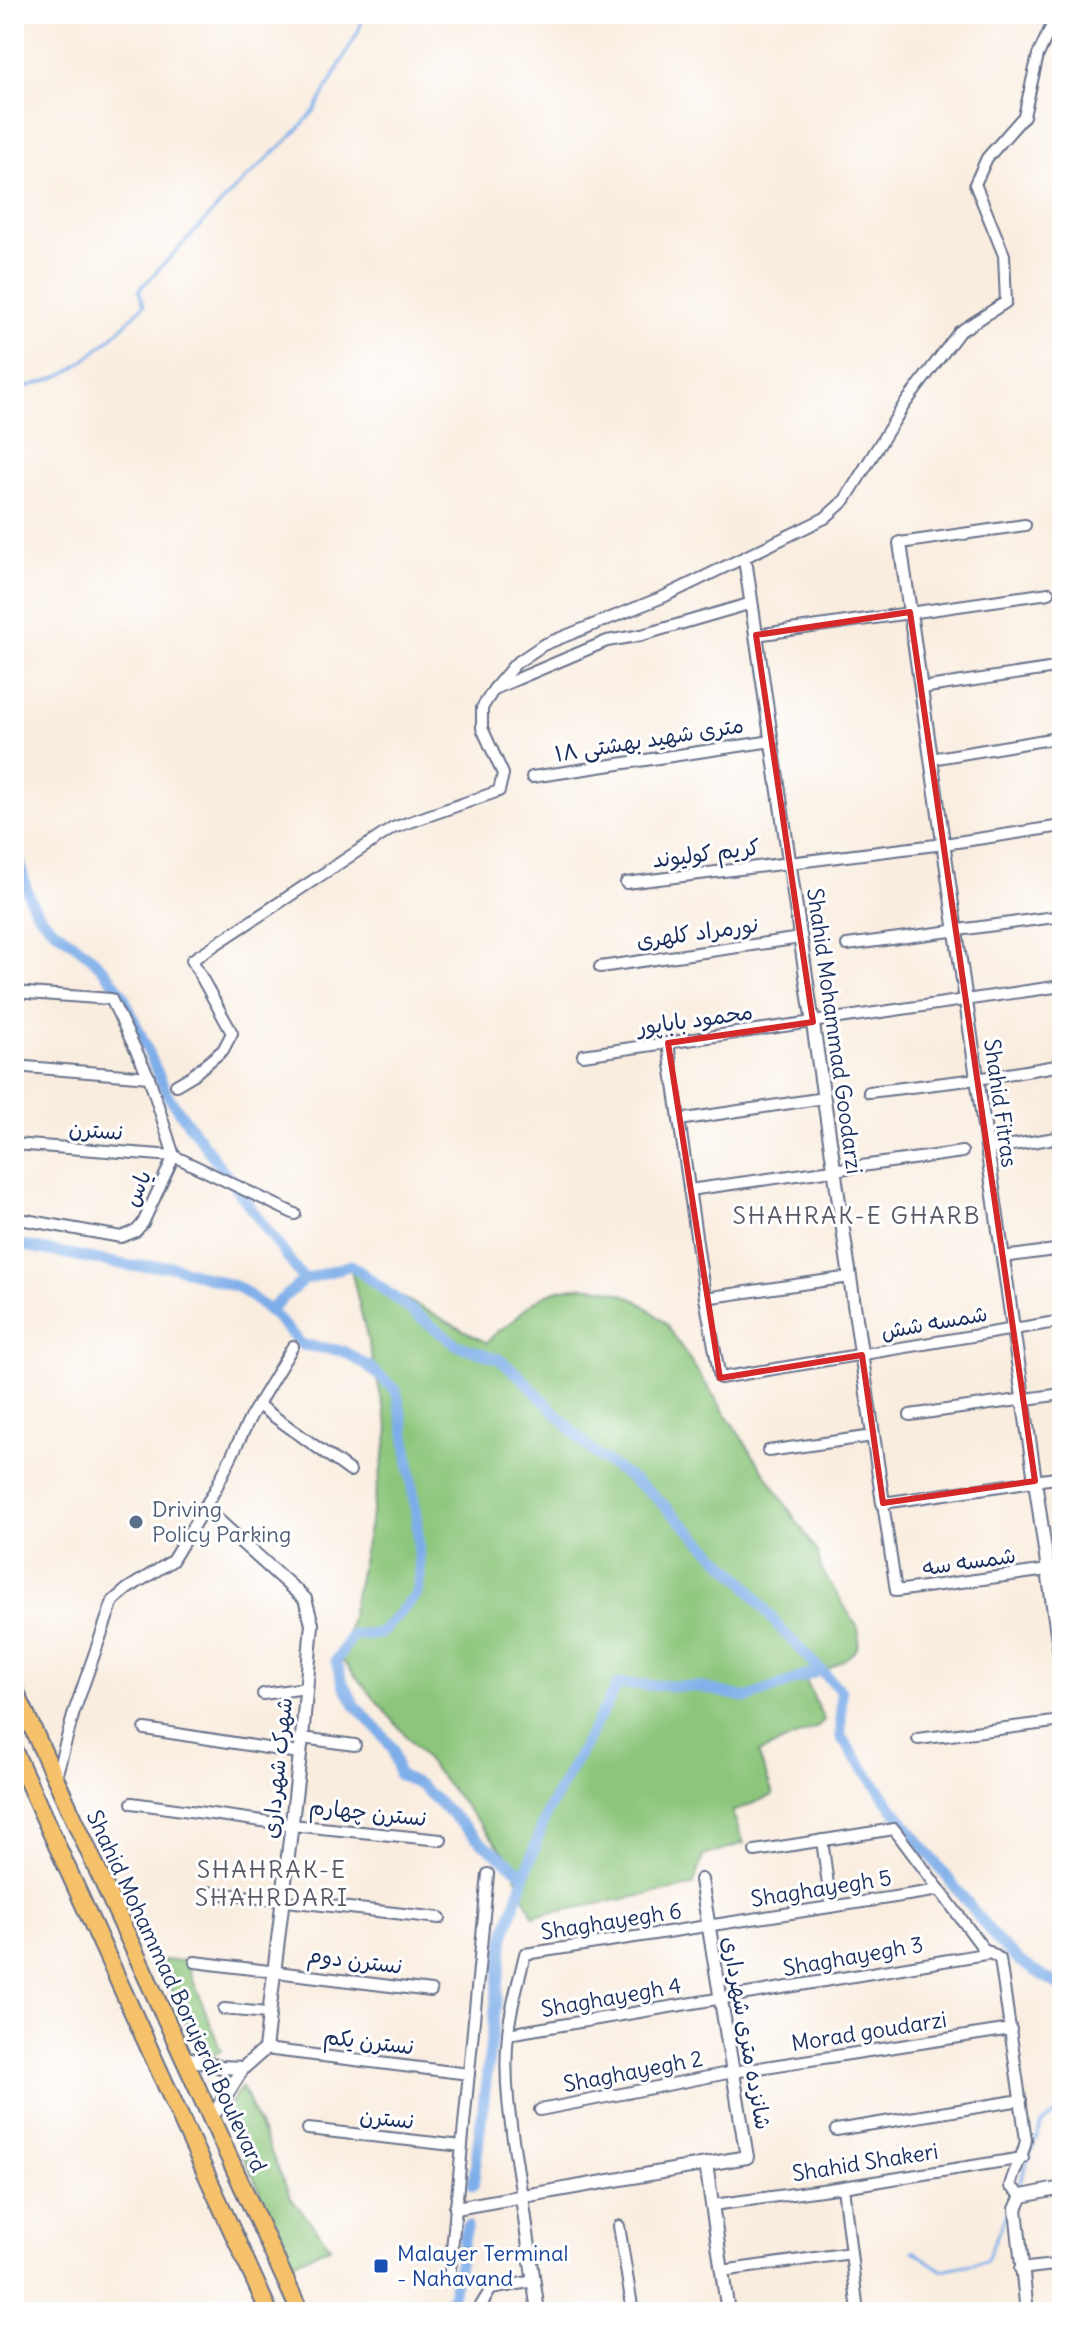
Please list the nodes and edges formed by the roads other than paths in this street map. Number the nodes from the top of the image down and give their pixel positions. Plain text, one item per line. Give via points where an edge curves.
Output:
1 (1057, 14) edge
2 (1025, 525) dead end
3 (900, 543) joint
4 (746, 566) dead end
5 (1049, 593) dead end
6 (752, 603) junction
7 (910, 612) junction
8 (756, 635) junction
9 (1062, 667) edge
10 (921, 688) junction
11 (494, 689) junction
12 (1062, 737) edge
13 (772, 741) junction
14 (931, 759) junction
15 (532, 777) dead end
16 (1062, 826) edge
17 (944, 844) junction
18 (790, 863) junction
19 (626, 883) dead end
20 (1062, 916) edge
21 (956, 929) junction
22 (801, 938) junction
23 (847, 945) dead end
24 (600, 967) dead end
25 (1062, 986) edge
26 (14, 992) edge
27 (966, 1001) junction
28 (813, 1022) junction
29 (668, 1043) junction
30 (583, 1055) dead end
31 (1062, 1065) edge
32 (14, 1066) edge
33 (149, 1077) junction
34 (977, 1079) junction
35 (176, 1085) dead end
36 (869, 1092) dead end
37 (824, 1098) junction
38 (679, 1120) junction
39 (1062, 1137) edge
40 (14, 1144) edge
41 (988, 1149) junction
42 (962, 1152) dead end
43 (174, 1156) junction
44 (834, 1169) junction
45 (689, 1190) junction
46 (295, 1214) dead end
47 (14, 1218) edge
48 (1062, 1249) edge
49 (1003, 1257) junction
50 (850, 1277) junction
51 (705, 1298) junction
52 (1062, 1321) edge
53 (1013, 1329) junction
54 (293, 1346) dead end
55 (862, 1355) junction
56 (1062, 1394) edge
57 (1024, 1400) junction
58 (258, 1405) junction
59 (910, 1415) dead end
60 (873, 1436) junction
61 (768, 1451) dead end
62 (350, 1471) dead end
63 (1062, 1477) edge
64 (1035, 1481) junction
65 (883, 1503) junction
66 (204, 1508) junction
67 (1062, 1568) edge
68 (1048, 1570) junction
69 (1060, 1641) edge
70 (1062, 1668) edge
71 (14, 1688) edge
72 (306, 1688) junction
73 (263, 1694) dead end
74 (1062, 1721) edge
75 (145, 1729) dead end
76 (302, 1738) junction
77 (918, 1739) dead end
78 (355, 1745) dead end
79 (14, 1751) edge
80 (299, 1753) junction
81 (56, 1779) junction
82 (132, 1803) dead end
83 (291, 1825) junction
84 (441, 1840) dead end
85 (822, 1840) junction
86 (755, 1851) dead end
87 (488, 1874) dead end
88 (701, 1880) dead end
89 (940, 1890) junction
90 (205, 1892) dead end
91 (282, 1900) junction
92 (831, 1907) junction
93 (440, 1918) dead end
94 (708, 1926) junction
95 (991, 1953) junction
96 (195, 1962) dead end
97 (273, 1970) junction
98 (431, 1991) dead end
99 (721, 1998) junction
100 (224, 2009) dead end
101 (268, 2013) junction
102 (1011, 2029) junction
103 (508, 2034) junction
104 (265, 2049) junction
105 (183, 2057) junction
106 (243, 2068) junction
107 (733, 2072) junction
108 (469, 2074) junction
109 (1021, 2100) junction
110 (540, 2110) dead end
111 (211, 2119) junction
112 (308, 2129) dead end
113 (836, 2130) dead end
114 (462, 2146) junction
115 (1023, 2158) junction
116 (706, 2164) junction
117 (843, 2187) junction
118 (1062, 2188) edge
119 (1022, 2196) junction
120 (522, 2197) junction
121 (713, 2205) junction
122 (456, 2208) junction
123 (619, 2226) dead end
124 (851, 2253) junction
125 (1062, 2264) edge
126 (1020, 2269) junction
127 (722, 2271) junction
128 (449, 2281) dead end
129 (534, 2281) junction
130 (269, 2312) edge
131 (300, 2312) edge
132 (477, 2312) edge
133 (538, 2312) edge
134 (633, 2312) edge
135 (728, 2312) edge
136 (858, 2312) edge
137 (1027, 2312) edge

1 - 11 street via 1038,55 1024,116 987,158 975,184 1004,255 1006,302 959,332 904,405 845,500 825,518 663,597 543,645 515,664
2 - 3 street
3 - 7 street, Shahid Fitras
4 - 6 street, Shahid Mohammad Goodarzi
5 - 7 street
6 - 8 street, Shahid Mohammad Goodarzi
6 - 11 street via 607,641
7 - 8 street
7 - 10 street, Shahid Fitras
8 - 13 street, Shahid Mohammad Goodarzi
9 - 10 street
10 - 14 street, Shahid Fitras
11 - 35 street via 482,708 482,728 503,774 499,791 393,828 192,960 232,1033 223,1050
12 - 14 street
13 - 15 street, ۱۸ متری شهید بهشتی
13 - 18 street, Shahid Mohammad Goodarzi
14 - 17 street, Shahid Fitras
16 - 17 street, کریم کولیوند
17 - 18 street, کریم کولیوند
17 - 21 street, Shahid Fitras
18 - 19 street, کریم کولیوند
18 - 22 street, Shahid Mohammad Goodarzi
20 - 21 street
21 - 23 street
21 - 27 street, Shahid Fitras
22 - 24 street, نورمراد کلهری
22 - 28 street, Shahid Mohammad Goodarzi
25 - 27 street, محمود باباپور
26 - 33 street, یاس via 111,999
27 - 28 street, محمود باباپور
27 - 34 street, Shahid Fitras
28 - 29 street, محمود باباپور
28 - 37 street, Shahid Mohammad Goodarzi
29 - 30 street, محمود باباپور
29 - 38 street
31 - 34 street
32 - 33 street
33 - 43 street, یاس
34 - 36 street
34 - 41 street, Shahid Fitras
37 - 38 street
37 - 44 street, Shahid Mohammad Goodarzi
38 - 45 street
39 - 41 street
40 - 43 street, نسترن
41 - 49 street, Shahid Fitras
42 - 44 street
43 - 46 street
43 - 47 street, یاس via 143,1223 121,1237
44 - 45 street
44 - 50 street, Shahid Mohammad Goodarzi
45 - 51 street
48 - 49 street
49 - 53 street, Shahid Fitras
50 - 51 street
50 - 55 street, Shahid Mohammad Goodarzi
51 - 55 street, شمسه شش via 720,1378
52 - 53 street, شمسه شش
53 - 55 street, شمسه شش
53 - 57 street, Shahid Fitras
54 - 58 street
55 - 60 street, Shahid Mohammad Goodarzi
56 - 57 street
57 - 59 street
57 - 64 street, Shahid Fitras
58 - 62 street
58 - 66 street
60 - 61 street
60 - 65 street, Shahid Mohammad Goodarzi
63 - 64 street
64 - 65 street
64 - 68 street, Shahid Fitras
65 - 68 street, شمسه سه via 896,1591
66 - 72 street, شهرک شهرداری via 305,1599 312,1624
66 - 81 street via 172,1561 113,1601
67 - 68 street, شمسه سه
68 - 69 street, Shahid Fitras
69 - 70 street, Shahid Fitras
71 - 81 highway, Shahid Mohammad Borujerdi Boulevard
72 - 73 street
72 - 76 street, شهرک شهرداری
74 - 77 street
75 - 80 street
76 - 78 street
76 - 80 street, شهرک شهرداری
79 - 130 highway
80 - 83 street, شهرک شهرداری
81 - 105 highway, Shahid Mohammad Borujerdi Boulevard
82 - 83 street
83 - 84 street, نسترن چهارم
83 - 91 street, شهرک شهرداری
85 - 86 street
85 - 89 street via 894,1829
85 - 92 street
87 - 108 street
88 - 94 street, شانزده متری شهرداری
89 - 92 street, Shaghayegh 5
89 - 95 street
90 - 91 street
91 - 93 street
91 - 97 street, شهرک شهرداری
92 - 94 street, Shaghayegh 5
94 - 99 street, شانزده متری شهرداری
94 - 103 street, Shaghayegh 6 via 525,1954
95 - 99 street, Shaghayegh 3
95 - 102 street via 1000,1959
96 - 97 street, نسترن دوم
97 - 98 street, نسترن دوم
97 - 101 street, شهرک شهرداری
99 - 103 street, Shaghayegh 4
99 - 107 street, شانزده متری شهرداری
100 - 101 street
101 - 104 street, شهرک شهرداری
102 - 107 street, Morad goudarzi
102 - 109 street
103 - 120 street, Shaghayegh 6 via 508,2105
104 - 106 street
104 - 108 street, نسترن یکم
105 - 106 street
105 - 111 highway, Shahid Mohammad Borujerdi Boulevard
106 - 111 street
107 - 110 street, Shaghayegh 2
107 - 116 street, شانزده متری شهرداری via 747,2157
108 - 114 street
109 - 113 street
109 - 115 street
111 - 131 highway, Shahid Mohammad Borujerdi Boulevard
112 - 114 street, نسترن
114 - 122 street
115 - 117 street, Shahid Shakeri
115 - 119 street via 1010,2186
116 - 120 street, شانزده متری شهرداری
116 - 121 street
117 - 121 street, Shahid Shakeri
117 - 124 street
118 - 119 street
119 - 126 street via 1016,2209
120 - 122 street, شانزده متری شهرداری
120 - 129 street
121 - 127 street
122 - 128 street
123 - 134 street
124 - 127 street
124 - 136 street
125 - 126 street
126 - 137 street
127 - 135 street
129 - 132 street via 491,2289
129 - 133 street

